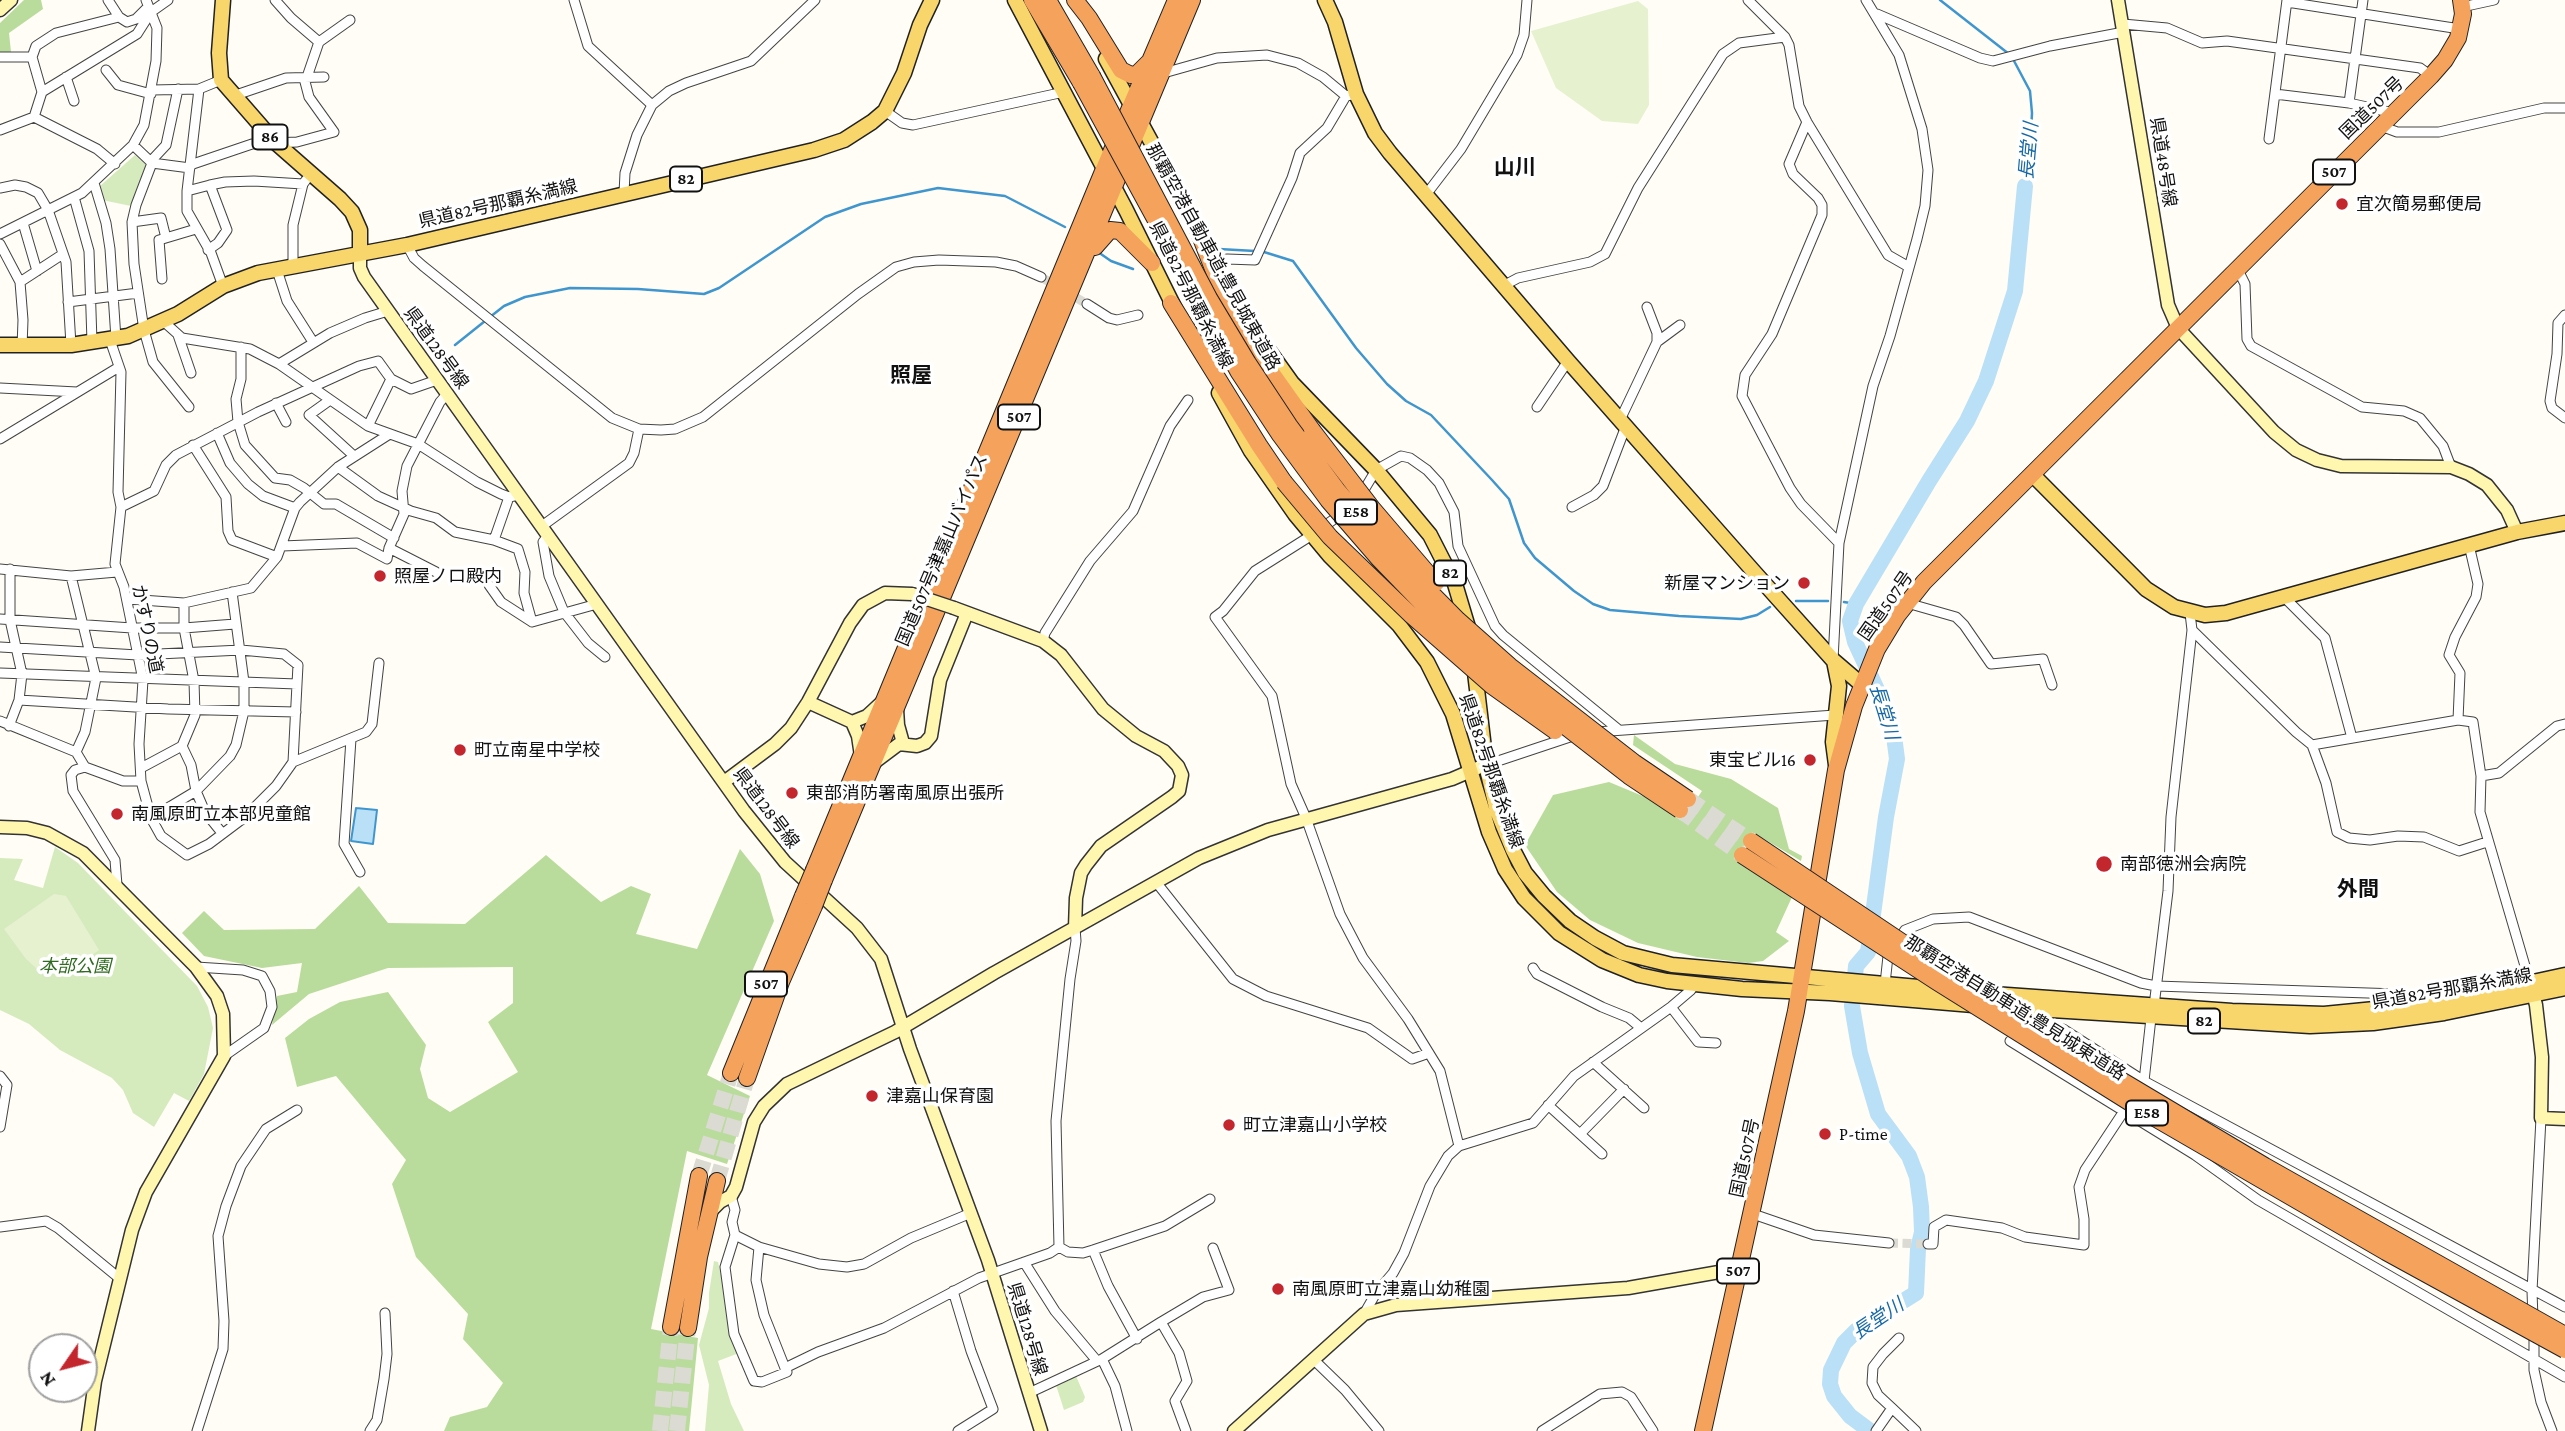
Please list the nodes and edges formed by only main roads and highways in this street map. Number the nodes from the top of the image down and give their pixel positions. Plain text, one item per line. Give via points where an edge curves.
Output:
1 (223, 0) edge
2 (932, 0) edge
3 (1015, 0) edge
4 (1032, 0) edge
5 (1048, 0) edge
6 (1074, 0) edge
7 (1176, 0) edge
8 (1192, 0) edge
9 (1327, 1) edge
10 (2462, 4) edge
11 (1156, 67) junction
12 (1132, 106) junction
13 (1140, 122) junction
14 (1121, 145) junction
15 (1104, 169) junction
16 (1114, 188) junction
17 (1196, 225) junction
18 (360, 254) junction
19 (1152, 263) junction
20 (1083, 264) junction
21 (1171, 303) junction
22 (0, 345) edge
23 (2032, 474) junction
24 (2565, 523) edge
25 (1833, 660) junction
26 (1862, 683) junction
27 (890, 704) junction
28 (1632, 769) junction
29 (1836, 770) junction
30 (1684, 805) tunnel mouth
31 (1751, 841) tunnel mouth
32 (1742, 855) tunnel mouth
33 (808, 901) junction
34 (2565, 975) edge
35 (1801, 984) junction
36 (2532, 988) junction
37 (2565, 988) edge
38 (731, 1073) tunnel mouth
39 (747, 1078) tunnel mouth
40 (699, 1176) tunnel mouth
41 (717, 1181) tunnel mouth
42 (2565, 1335) edge
43 (2565, 1350) edge
44 (1703, 1431) edge

1 - 18 main road, 86 via 220,80 307,179 352,212 360,230
2 - 18 main road, 県道82号那覇糸満線 / 82 via 885,111 855,135 833,144
3 - 15 main road, 県道82号那覇糸満線 / 82
4 - 14 highway, E58, bridge
5 - 14 highway, E58, bridge
6 - 11 highway via 1121,70 1131,75
6 - 12 main road, 県道82号那覇糸満線 / 82
7 - 11 highway, 国道507号津嘉山バイパス / 507
8 - 11 highway, 国道507号津嘉山バイパス / 507
9 - 25 main road via 1351,95 1375,133 1568,361
10 - 23 highway, 国道507号 / 507 via 2454,47 2431,76
11 - 12 highway, 国道507号津嘉山バイパス / 507
11 - 13 highway, 国道507号津嘉山バイパス / 507
12 - 13 main road, 県道82号那覇糸満線 / 82
12 - 15 highway, 国道507号津嘉山バイパス / 507
13 - 16 highway, 国道507号津嘉山バイパス / 507
13 - 17 main road, 県道82号那覇糸満線 / 82
14 - 28 highway, 那覇空港自動車道;豊見城東道路 / E58, bridge via 1238,371 1328,500 1437,619 1499,675
15 - 16 main road, 県道82号那覇糸満線 / 82
15 - 27 highway, 国道507号津嘉山バイパス / 507
16 - 19 main road, 県道82号那覇糸満線 / 82
16 - 20 highway, 国道507号津嘉山バイパス / 507
17 - 28 highway, bridge via 1215,274 1263,361 1386,525 1449,596
17 - 35 main road, 県道82号那覇糸満線 / 82 via 1252,327 1292,383 1376,470 1430,535 1455,584 1472,646 1486,765 1502,827 1525,873 1570,921 1623,953
18 - 22 main road, 県道82号那覇糸満線 / 82 via 258,273 223,286 144,330 113,340
19 - 20 highway via 1114,229 1104,235
19 - 21 main road, 県道82号那覇糸満線 / 82
20 - 27 highway, 国道507号津嘉山バイパス / 507
21 - 28 highway, bridge via 1259,446 1330,537 1454,653 1531,715
21 - 35 main road, 県道82号那覇糸満線 / 82 via 1271,482 1330,556 1399,625 1427,662 1453,714 1489,832 1524,898 1544,920 1572,943 1619,968 1651,978 1694,985
23 - 24 main road via 2146,589 2174,607 2205,615
23 - 26 highway, 国道507号 / 507 via 1924,582 1877,649
25 - 26 main road
25 - 29 main road via 1839,678 1833,742
26 - 29 highway, 国道507号 / 507
27 - 33 highway, 国道507号津嘉山バイパス / 507, bridge
28 - 30 highway, 那覇空港自動車道;豊見城東道路 / E58, bridge
29 - 35 highway, 国道507号 / 507
31 - 42 highway, 那覇空港自動車道;豊見城東道路 / E58, bridge via 2110,1074
32 - 43 highway, 那覇空港自動車道;豊見城東道路 / E58, bridge via 2154,1117
33 - 38 highway, 国道507号津嘉山バイパス / 507
33 - 39 highway, 国道507号津嘉山バイパス / 507
34 - 36 main road, 県道82号那覇糸満線 / 82
35 - 36 main road, 県道82号那覇糸満線 / 82 via 2152,1012 2324,1014 2413,1012
35 - 44 highway, 国道507号 / 507
36 - 37 main road, 県道82号那覇糸満線 / 82
40 - 41 highway via 679,1328

